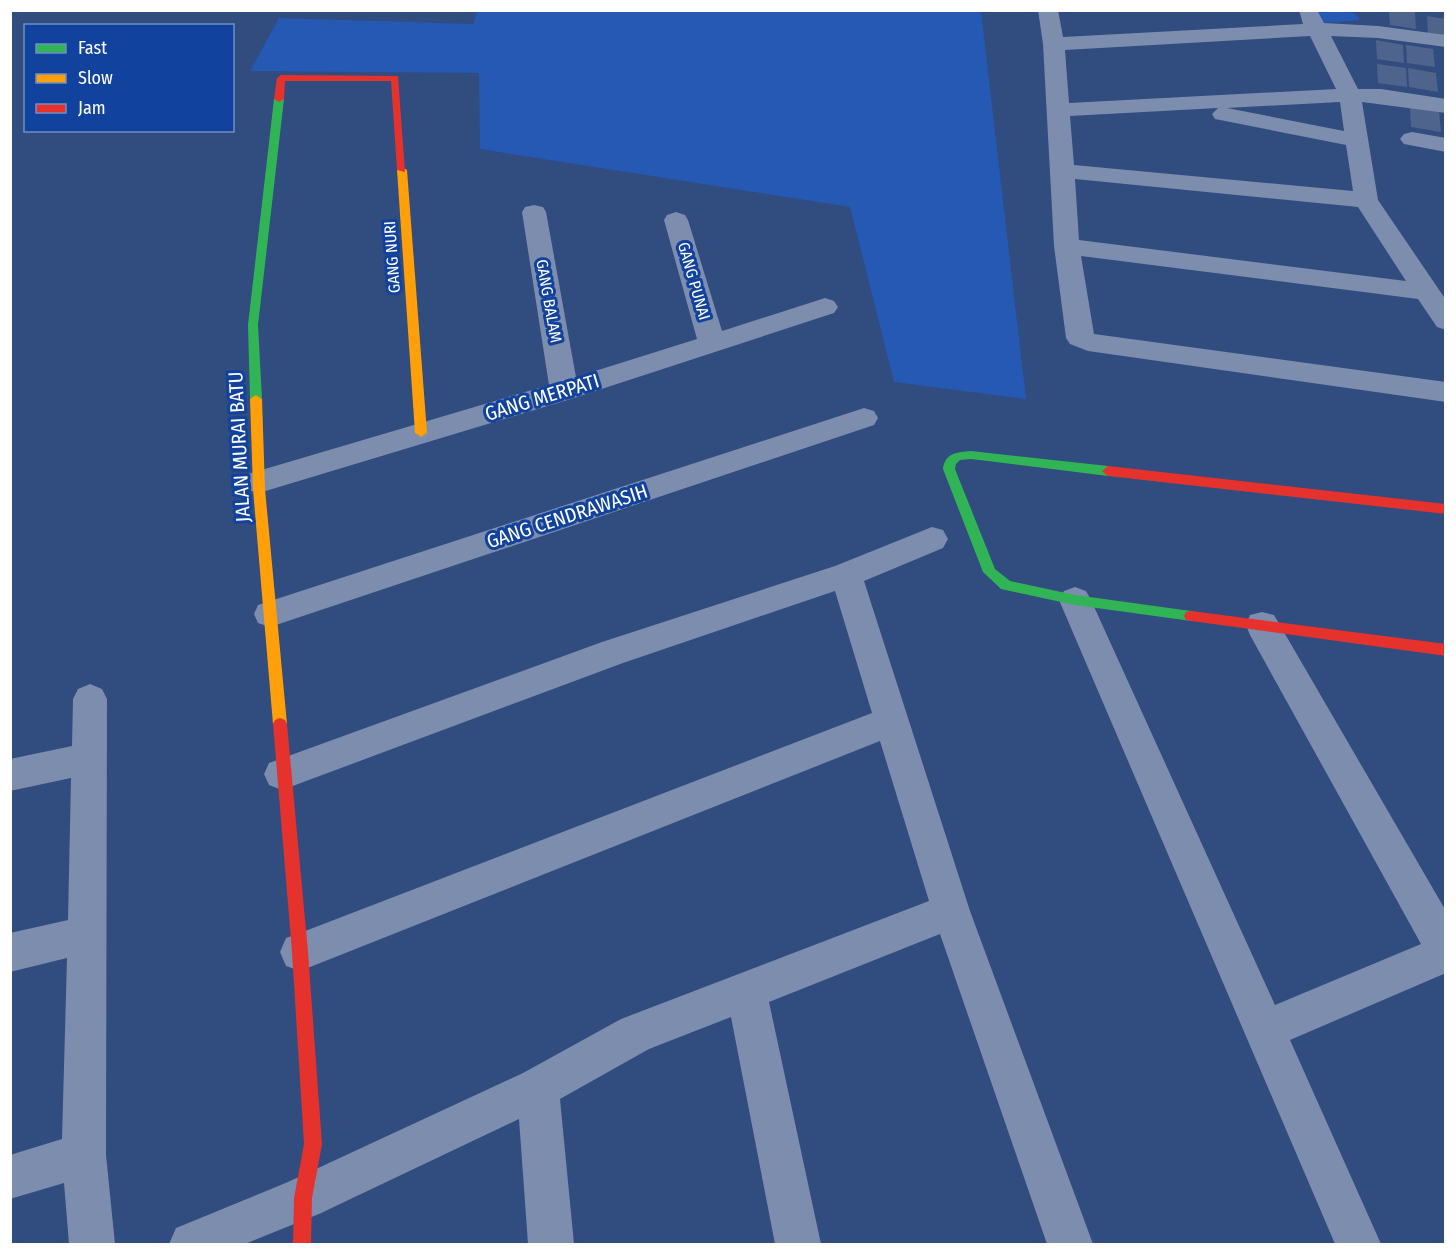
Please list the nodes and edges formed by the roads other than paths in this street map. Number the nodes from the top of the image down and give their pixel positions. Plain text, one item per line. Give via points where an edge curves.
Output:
1 (1048, 10) edge
2 (1312, 20) edge
3 (1446, 41) edge
4 (1054, 44) junction
5 (395, 78) joint
6 (1350, 95) junction
7 (1174, 105) junction
8 (1446, 106) edge
9 (1058, 110) junction
10 (1412, 139) dead end
11 (1356, 140) junction
12 (1446, 145) edge
13 (1062, 171) junction
14 (1366, 200) junction
15 (534, 212) dead end
16 (676, 220) dead end
17 (1067, 246) junction
18 (1427, 292) junction
19 (825, 308) dead end
20 (1446, 321) edge
21 (712, 343) junction
22 (564, 391) junction
23 (1446, 392) edge
24 (864, 418) dead end
25 (421, 433) junction
26 (259, 482) junction
27 (1446, 509) edge
28 (932, 539) dead end
29 (846, 575) junction
30 (1075, 600) junction
31 (270, 614) junction
32 (1262, 625) junction
33 (1446, 650) edge
34 (90, 699) dead end
35 (892, 721) junction
36 (90, 758) junction
37 (282, 774) junction
38 (10, 775) edge
39 (951, 911) junction
40 (88, 934) junction
41 (1446, 951) edge
42 (300, 952) junction
43 (10, 953) edge
44 (746, 991) junction
45 (1265, 1030) junction
46 (538, 1088) junction
47 (84, 1155) junction
48 (10, 1177) edge
49 (303, 1198) junction
50 (92, 1245) edge
51 (192, 1245) edge
52 (302, 1245) edge
53 (551, 1245) edge
54 (798, 1245) edge
55 (1070, 1245) edge
56 (1358, 1245) edge

1 - 4 street
2 - 3 street
2 - 4 street
2 - 6 street
4 - 9 street
5 - 25 street, GANG NURI
5 - 26 street, JALAN MURAI BATU via 281,78 253,325
6 - 7 street
6 - 8 street
6 - 11 street
7 - 9 street
7 - 11 street
9 - 13 street
10 - 12 street
11 - 14 street
13 - 14 street
13 - 17 street
14 - 18 street
15 - 22 street, GANG BALAM
16 - 21 street, GANG PUNAI
17 - 18 street
17 - 23 street via 1079,335 1083,340
18 - 20 street
19 - 21 street, GANG MERPATI
21 - 22 street, GANG MERPATI
22 - 25 street, GANG MERPATI
24 - 31 street, GANG CENDRAWASIH
25 - 26 street, GANG MERPATI
26 - 31 street, JALAN MURAI BATU
27 - 30 street via 971,455 957,456 950,462 990,572 1006,585
28 - 29 street
29 - 35 street
29 - 37 street via 614,652
30 - 32 street
30 - 45 street
31 - 37 street, JALAN MURAI BATU
32 - 33 street
32 - 41 street
34 - 36 street
35 - 39 street
35 - 42 street
36 - 38 street
36 - 40 street
37 - 42 street, JALAN MURAI BATU
39 - 44 street
39 - 55 street
40 - 43 street
40 - 47 street
41 - 45 street
42 - 49 street, JALAN MURAI BATU via 312,1144
44 - 46 street via 636,1034
44 - 54 street
45 - 56 street
46 - 49 street
46 - 53 street
47 - 48 street
47 - 50 street
49 - 51 street
49 - 52 street, JALAN MURAI BATU

